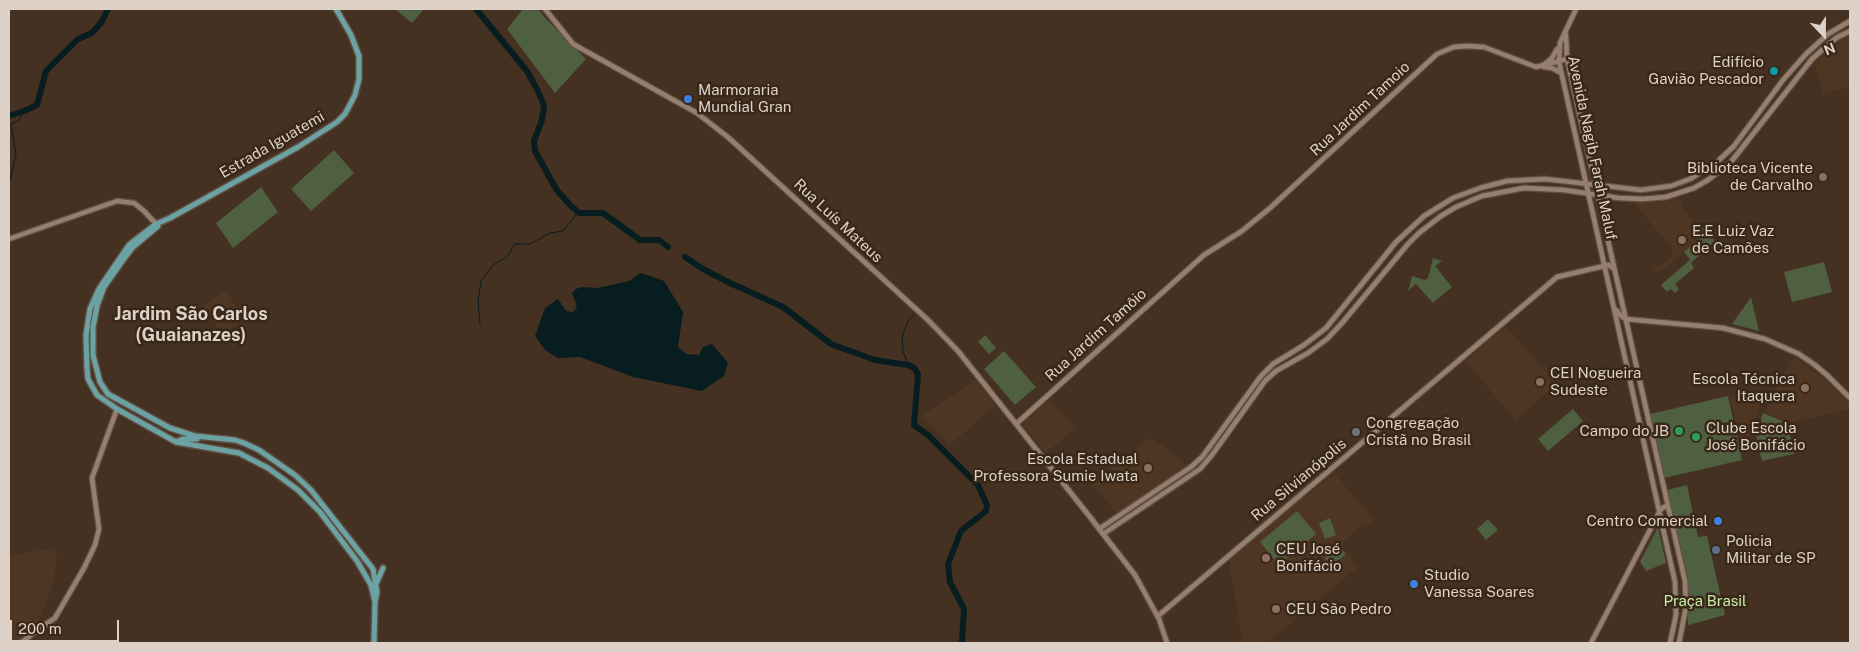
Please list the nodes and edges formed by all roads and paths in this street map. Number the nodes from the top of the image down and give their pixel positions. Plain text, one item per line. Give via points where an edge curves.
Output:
1 (336, 9) edge
2 (545, 9) edge
3 (1576, 9) edge
4 (1850, 21) edge
5 (1850, 31) edge
6 (1566, 34) junction
7 (1560, 43) junction
8 (1567, 59) junction
9 (1559, 62) junction
10 (1540, 67) junction
11 (1561, 73) junction
12 (1587, 184) junction
13 (1596, 186) junction
14 (1480, 188) junction
15 (1634, 190) junction
16 (1642, 190) junction
17 (1488, 194) junction
18 (1588, 194) junction
19 (1598, 195) junction
20 (1634, 199) junction
21 (1643, 199) junction
22 (157, 225) junction
23 (1413, 225) junction
24 (1419, 233) junction
25 (9, 239) edge
26 (1192, 266) joint
27 (1604, 266) junction
28 (1614, 268) junction
29 (1614, 307) junction
30 (1626, 319) junction
31 (1303, 346) junction
32 (1305, 355) junction
33 (1850, 398) edge
34 (117, 409) junction
35 (1016, 424) junction
36 (209, 438) junction
37 (176, 442) junction
38 (278, 475) junction
39 (295, 475) junction
40 (1662, 479) junction
41 (1653, 482) junction
42 (1664, 485) junction
43 (307, 486) junction
44 (300, 492) junction
45 (1656, 492) junction
46 (1668, 506) junction
47 (1659, 514) junction
48 (1099, 529) junction
49 (1103, 534) junction
50 (383, 568) dead end
51 (362, 569) junction
52 (374, 573) junction
53 (376, 585) junction
54 (375, 602) junction
55 (1158, 616) junction
56 (21, 643) edge
57 (374, 643) edge
58 (1166, 643) edge
59 (1591, 643) edge
60 (1670, 643) edge
61 (1679, 643) edge

1 - 22 main road, Estrada Iguatemi via 359,56 359,79 345,114 298,147
2 - 35 main road, Rua Luís Mateus via 573,44 697,113 729,138 950,342
3 - 6 main road
4 - 16 main road via 1828,34 1802,57 1734,146 1716,163 1683,182
5 - 21 main road via 1836,38 1812,59 1725,168 1684,192
6 - 7 main road, Avenida Nagib Farah Maluf
6 - 8 main road, Avenida Nagib Farah Maluf
7 - 9 main road, Avenida Nagib Farah Maluf
7 - 10 main road via 1552,58
8 - 9 main road
8 - 13 main road, Avenida Nagib Farah Maluf
9 - 10 main road
9 - 11 main road, Avenida Nagib Farah Maluf
10 - 11 main road, Rua Jardim Tamoio
10 - 26 main road, Rua Jardim Tamoio via 1479,46 1458,46 1437,54 1270,208
11 - 12 main road, Avenida Nagib Farah Maluf
12 - 13 main road
12 - 14 main road via 1545,179 1502,182
12 - 18 main road, Avenida Nagib Farah Maluf
13 - 15 main road
13 - 19 main road, Avenida Nagib Farah Maluf
14 - 17 main road
14 - 23 main road via 1446,202
15 - 16 main road
15 - 20 main road via 1637,194
16 - 21 main road via 1640,195
17 - 18 main road via 1524,188
17 - 24 main road via 1456,207
18 - 19 main road
18 - 27 main road, Avenida Nagib Farah Maluf
19 - 20 main road
19 - 28 main road, Avenida Nagib Farah Maluf
20 - 21 main road
22 - 25 main road via 134,203 118,201
22 - 34 main road via 138,236 124,251 98,291 88,316 88,379 97,395
22 - 36 main road via 133,247 104,288 93,327 92,355 96,374 104,389 123,403 170,428
23 - 24 main road
23 - 31 main road via 1329,324
24 - 32 main road via 1339,327
26 - 35 main road, Rua Jardim Tamôio
27 - 28 main road
27 - 29 main road, Avenida Nagib Farah Maluf
27 - 55 main road, Rua Silvianópolis via 1554,279
28 - 30 main road, Avenida Nagib Farah Maluf
29 - 30 main road
29 - 41 main road, Avenida Nagib Farah Maluf
30 - 33 main road via 1723,328 1765,339 1815,365
30 - 40 main road, Avenida Nagib Farah Maluf
31 - 32 main road
31 - 48 main road via 1272,364 1261,376 1196,463
32 - 49 main road via 1280,368 1265,381 1200,469
34 - 37 main road
34 - 56 main road via 92,478 98,538 54,618
35 - 48 main road, Rua Luís Mateus
36 - 37 main road
36 - 39 main road via 244,443 268,455
37 - 38 main road via 239,453
38 - 39 main road via 290,480
38 - 44 main road
39 - 43 main road
40 - 41 main road
40 - 42 main road, Avenida Nagib Farah Maluf
41 - 45 main road, Avenida Nagib Farah Maluf
42 - 45 main road
42 - 46 main road, Avenida Nagib Farah Maluf
43 - 44 main road via 301,487
43 - 52 main road via 367,559
44 - 51 main road via 320,512
45 - 47 main road, Avenida Nagib Farah Maluf
46 - 47 main road via 1662,507
46 - 61 main road, Avenida Nagib Farah Maluf via 1686,593 1685,620
47 - 59 main road
47 - 60 main road, Avenida Nagib Farah Maluf via 1677,592
48 - 49 main road, Rua Luís Mateus
49 - 55 main road, Rua Luís Mateus via 1135,575
50 - 53 main road
51 - 52 main road
51 - 54 main road via 371,585
52 - 53 main road
53 - 54 main road
54 - 57 main road
55 - 58 main road, Rua Luís Mateus

